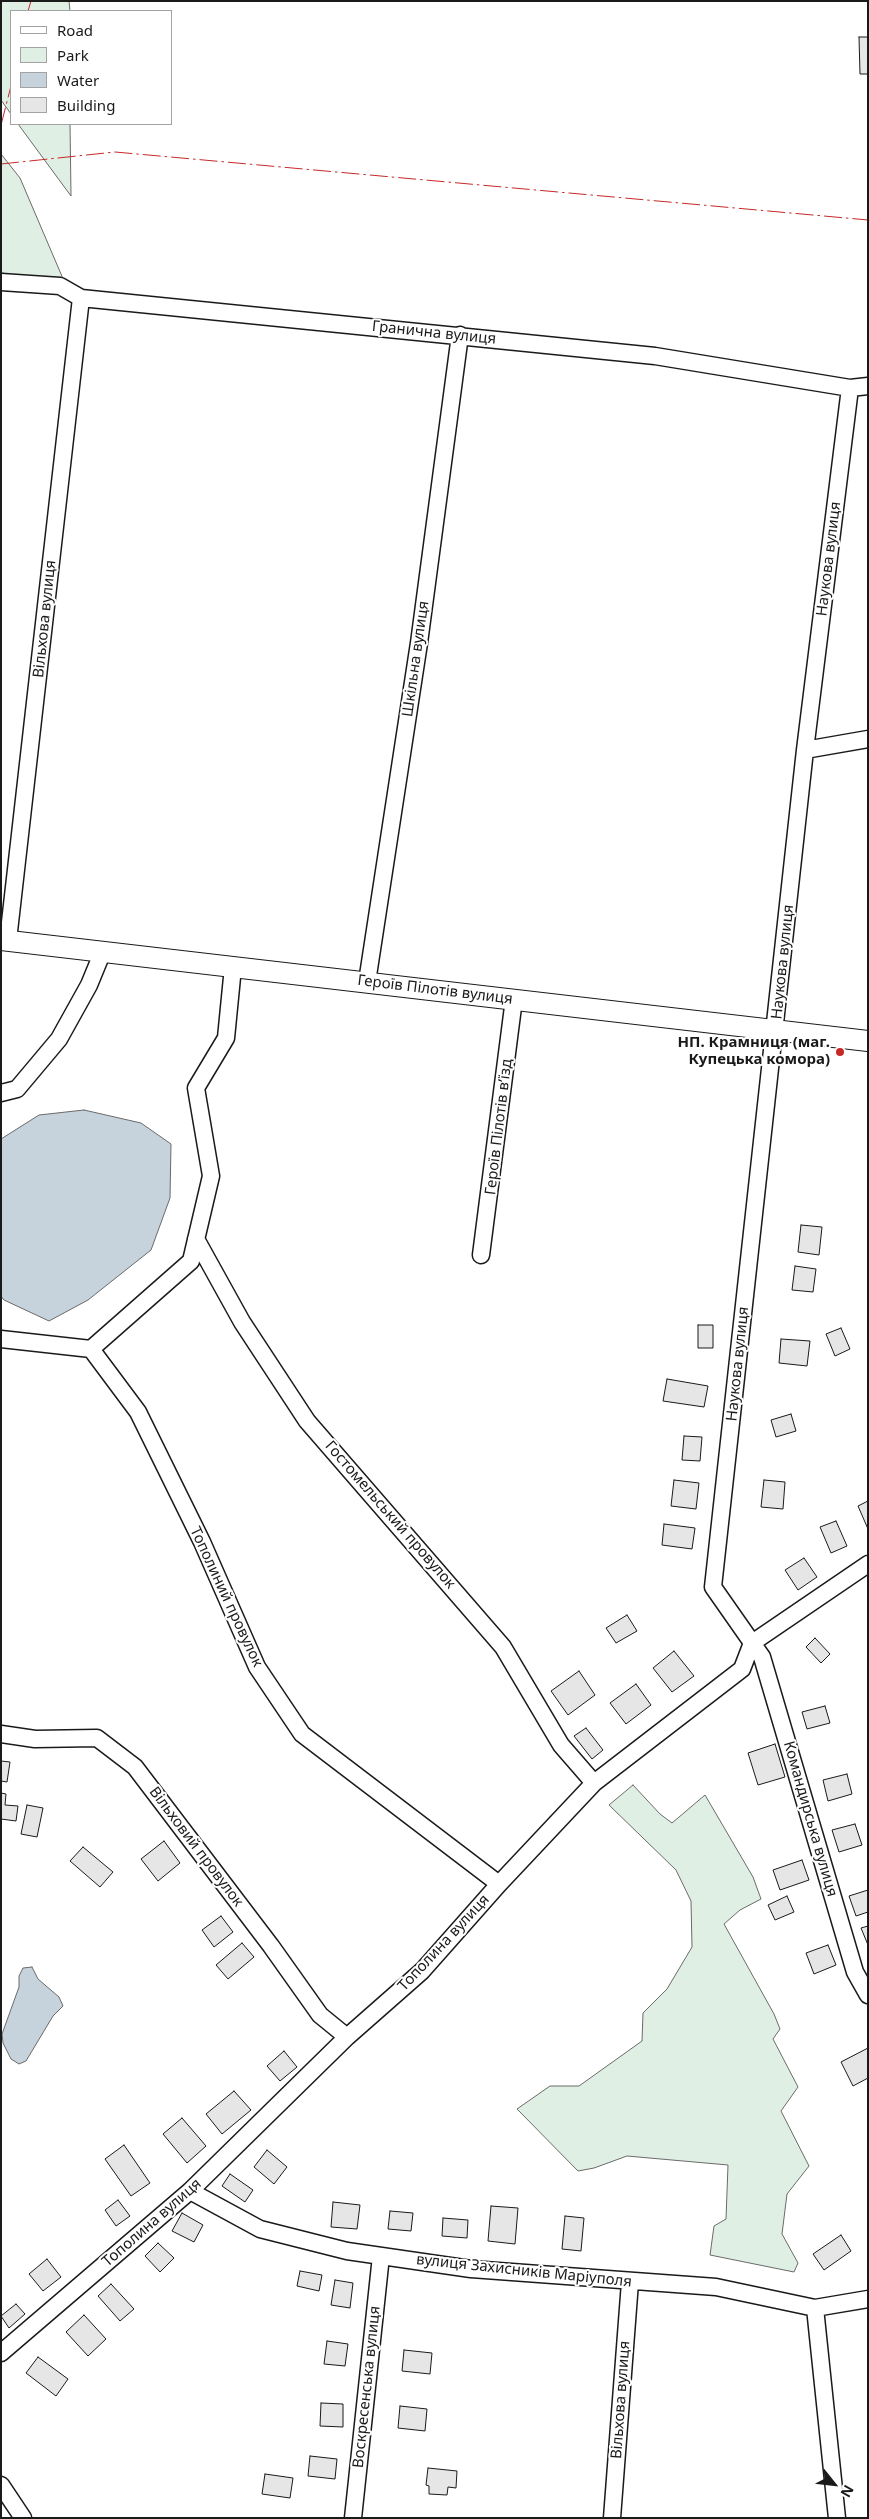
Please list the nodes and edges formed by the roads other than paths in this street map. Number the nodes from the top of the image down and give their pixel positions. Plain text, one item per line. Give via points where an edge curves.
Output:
1 (1, 282) edge
2 (81, 298) junction
3 (460, 335) junction
4 (868, 386) edge
5 (850, 388) junction
6 (868, 739) edge
7 (805, 750) junction
8 (5, 940) edge
9 (102, 951) junction
10 (233, 966) junction
11 (367, 982) junction
12 (514, 999) junction
13 (775, 1032) junction
14 (868, 1041) edge
15 (1, 1093) edge
16 (196, 1239) junction
17 (481, 1255) dead end
18 (1, 1339) edge
19 (91, 1349) junction
20 (868, 1564) edge
21 (752, 1643) junction
22 (1, 1734) edge
23 (594, 1783) junction
24 (499, 1884) junction
25 (868, 1995) edge
26 (347, 2037) junction
27 (190, 2191) junction
28 (381, 2256) junction
29 (630, 2282) junction
30 (868, 2298) edge
31 (815, 2308) junction
32 (1, 2353) edge
33 (1, 2485) edge
34 (23, 2518) edge
35 (353, 2518) edge
36 (612, 2518) edge
37 (837, 2518) edge

1 - 2 street, Гранична вулиця via 60,286
2 - 3 street, Гранична вулиця
2 - 8 street, Вільхова вулиця
3 - 5 street, Гранична вулиця via 655,356
3 - 11 street, Шкільна вулиця via 419,643
4 - 5 street, Гранична вулиця
5 - 7 street, Наукова вулиця
6 - 7 street
7 - 13 street, Наукова вулиця
8 - 9 street, Героїв Пілотів вулиця
9 - 10 street, Героїв Пілотів вулиця
9 - 15 street via 89,985 59,1039 17,1089
10 - 11 street, Героїв Пілотів вулиця
10 - 16 street via 226,1038 196,1088 211,1176
11 - 12 street, Героїв Пілотів вулиця
12 - 13 street, Героїв Пілотів вулиця
12 - 17 street, Героїв Пілотів в’їзд
13 - 14 street, Героїв Пілотів вулиця
13 - 21 street, Наукова вулиця via 713,1587
16 - 19 street via 191,1261
16 - 23 street, Гостомельський провулок via 242,1322 307,1421 503,1646 561,1746
18 - 19 street
19 - 24 street, Тополиний провулок via 138,1412 202,1542 257,1667 302,1734
20 - 21 street
21 - 23 street, Тополина вулиця via 742,1669
21 - 25 street, Командирська вулиця via 762,1657 855,1972
22 - 26 street, Вільховий провулок via 35,1739 97,1738 135,1767 320,2015
23 - 24 street, Тополина вулиця
24 - 26 street, Тополина вулиця via 422,1971
26 - 27 street, Тополина вулиця
27 - 28 street, вулиця Захисників Маріуполя via 260,2229
27 - 32 street, Тополина вулиця
28 - 29 street, вулиця Захисників Маріуполя via 472,2269
28 - 35 street, Воскресенська вулиця
29 - 31 street, вулиця Захисників Маріуполя via 716,2287
29 - 36 street, Вільхова вулиця
30 - 31 street, вулиця Захисників Маріуполя
31 - 37 street
33 - 34 street

